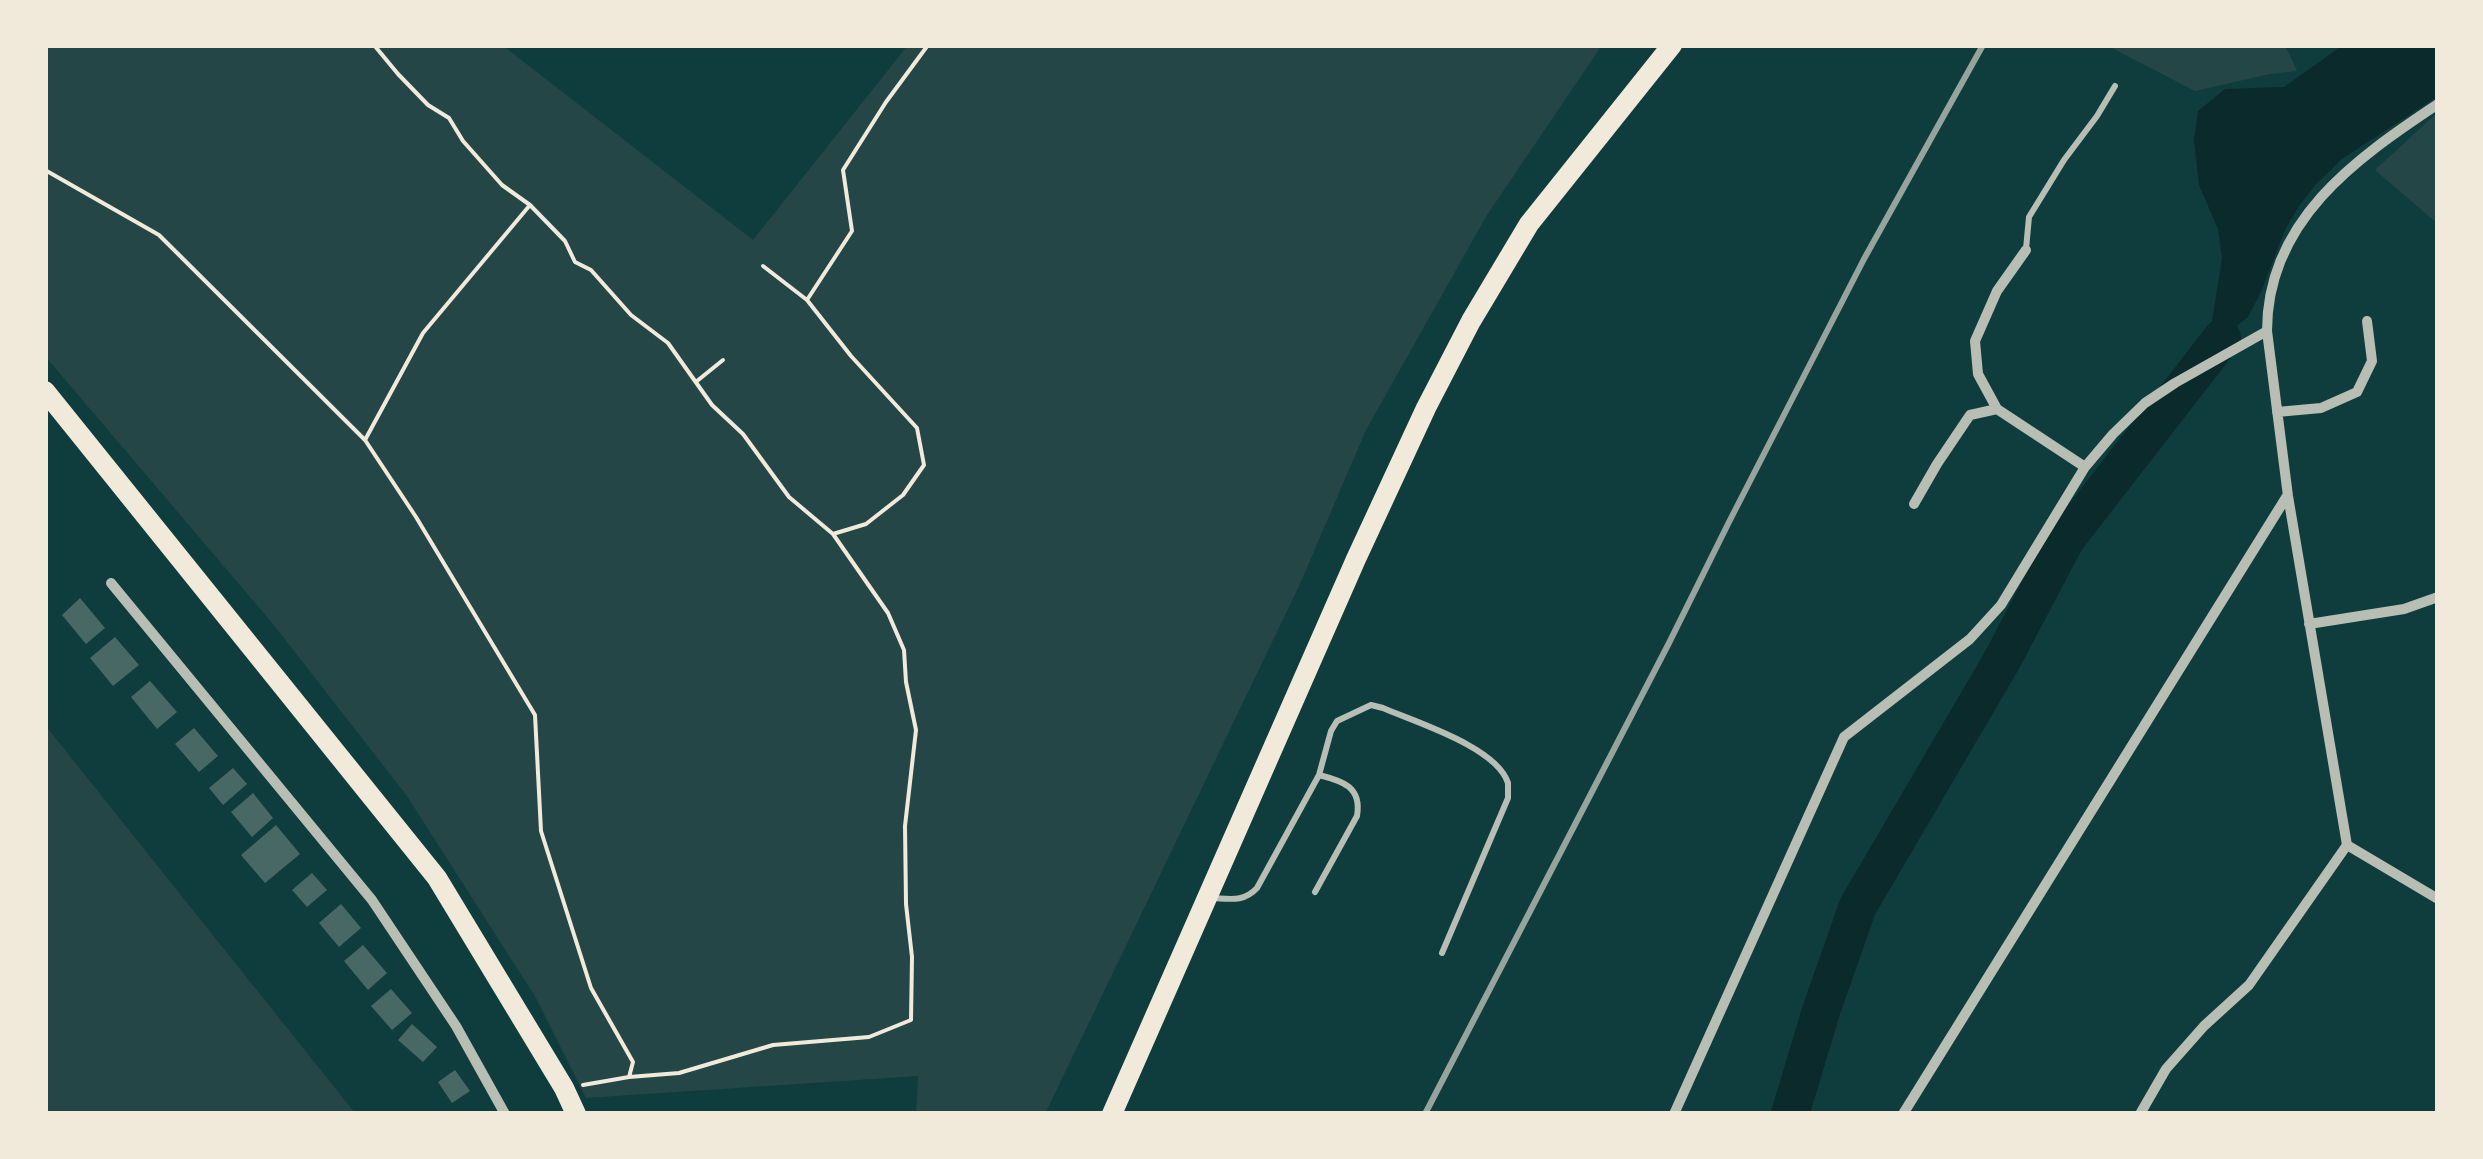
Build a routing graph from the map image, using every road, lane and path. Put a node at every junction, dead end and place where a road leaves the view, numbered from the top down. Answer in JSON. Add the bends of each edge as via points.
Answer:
{"nodes":[{"id":1,"x":374,"y":45,"type":"edge"},
{"id":2,"x":928,"y":45,"type":"edge"},
{"id":3,"x":1672,"y":45,"type":"edge"},
{"id":4,"x":2115,"y":86,"type":"dead end"},
{"id":5,"x":2438,"y":104,"type":"edge"},
{"id":6,"x":45,"y":170,"type":"edge"},
{"id":7,"x":530,"y":205,"type":"junction"},
{"id":8,"x":2026,"y":250,"type":"joint"},
{"id":9,"x":763,"y":266,"type":"dead end"},
{"id":10,"x":807,"y":300,"type":"junction"},
{"id":11,"x":2367,"y":321,"type":"dead end"},
{"id":12,"x":2267,"y":331,"type":"junction"},
{"id":13,"x":723,"y":360,"type":"dead end"},
{"id":14,"x":697,"y":382,"type":"junction"},
{"id":15,"x":45,"y":392,"type":"edge"},
{"id":16,"x":1997,"y":409,"type":"junction"},
{"id":17,"x":2277,"y":412,"type":"junction"},
{"id":18,"x":365,"y":440,"type":"junction"},
{"id":19,"x":2085,"y":467,"type":"junction"},
{"id":20,"x":2288,"y":496,"type":"junction"},
{"id":21,"x":1914,"y":504,"type":"dead end"},
{"id":22,"x":833,"y":534,"type":"junction"},
{"id":23,"x":112,"y":583,"type":"dead end"},
{"id":24,"x":2438,"y":597,"type":"edge"},
{"id":25,"x":2308,"y":624,"type":"junction"},
{"id":26,"x":1319,"y":774,"type":"junction"},
{"id":27,"x":2347,"y":845,"type":"junction"},
{"id":28,"x":1315,"y":892,"type":"dead end"},
{"id":29,"x":1208,"y":898,"type":"junction"},
{"id":30,"x":2438,"y":900,"type":"edge"},
{"id":31,"x":1442,"y":953,"type":"dead end"},
{"id":32,"x":629,"y":1077,"type":"junction"},
{"id":33,"x":564,"y":1088,"type":"junction"},
{"id":34,"x":505,"y":1114,"type":"edge"},
{"id":35,"x":576,"y":1114,"type":"edge"},
{"id":36,"x":1112,"y":1114,"type":"edge"},
{"id":37,"x":1674,"y":1114,"type":"edge"},
{"id":38,"x":1902,"y":1114,"type":"edge"},
{"id":39,"x":2140,"y":1114,"type":"edge"}],
"edges":[{"from":1,"to":7,"type":"path","via":[[428,105],[449,118],[502,185]]},
{"from":2,"to":10,"type":"path","via":[[843,170],[852,231]]},
{"from":3,"to":29,"type":"main road","via":[[1529,224],[1471,321],[1356,559]]},
{"from":4,"to":8,"type":"lane","via":[[2029,218]]},
{"from":5,"to":12,"type":"street","via":[[2314,203],[2274,275]]},
{"from":6,"to":18,"type":"path","via":[[159,235]]},
{"from":7,"to":14,"type":"path","via":[[565,241],[574,262],[668,342]]},
{"from":7,"to":18,"type":"path","via":[[423,333]]},
{"from":8,"to":16,"type":"street","via":[[1997,291],[1975,341],[1978,374]]},
{"from":9,"to":10,"type":"path"},
{"from":10,"to":22,"type":"path","via":[[917,428],[924,464],[903,496],[866,524]]},
{"from":11,"to":17,"type":"street","via":[[2372,362],[2357,392],[2322,408]]},
{"from":12,"to":17,"type":"street"},
{"from":12,"to":19,"type":"street","via":[[2144,403]]},
{"from":13,"to":14,"type":"path"},
{"from":14,"to":22,"type":"path","via":[[788,498]]},
{"from":15,"to":33,"type":"main road","via":[[438,878]]},
{"from":16,"to":19,"type":"street"},
{"from":16,"to":21,"type":"street","via":[[1970,415]]},
{"from":17,"to":20,"type":"street"},
{"from":18,"to":32,"type":"path","via":[[534,715],[541,831],[591,988],[633,1062]]},
{"from":19,"to":37,"type":"street","via":[[2001,605],[1970,639],[1844,737]]},
{"from":20,"to":25,"type":"street"},
{"from":20,"to":38,"type":"street"},
{"from":22,"to":32,"type":"path","via":[[888,613],[904,650],[916,730],[905,826],[911,1020],[869,1037],[774,1045],[679,1073]]},
{"from":23,"to":34,"type":"street","via":[[372,900]]},
{"from":24,"to":25,"type":"street"},
{"from":25,"to":27,"type":"street"},
{"from":26,"to":28,"type":"lane","via":[[1341,781],[1359,803]]},
{"from":26,"to":29,"type":"lane","via":[[1257,888],[1241,899]]},
{"from":26,"to":31,"type":"lane","via":[[1337,721],[1372,705],[1477,748],[1500,770],[1508,798]]},
{"from":27,"to":30,"type":"street"},
{"from":27,"to":39,"type":"street","via":[[2249,985],[2166,1069]]},
{"from":29,"to":36,"type":"main road"},
{"from":32,"to":33,"type":"path"},
{"from":33,"to":35,"type":"main road"}]}
